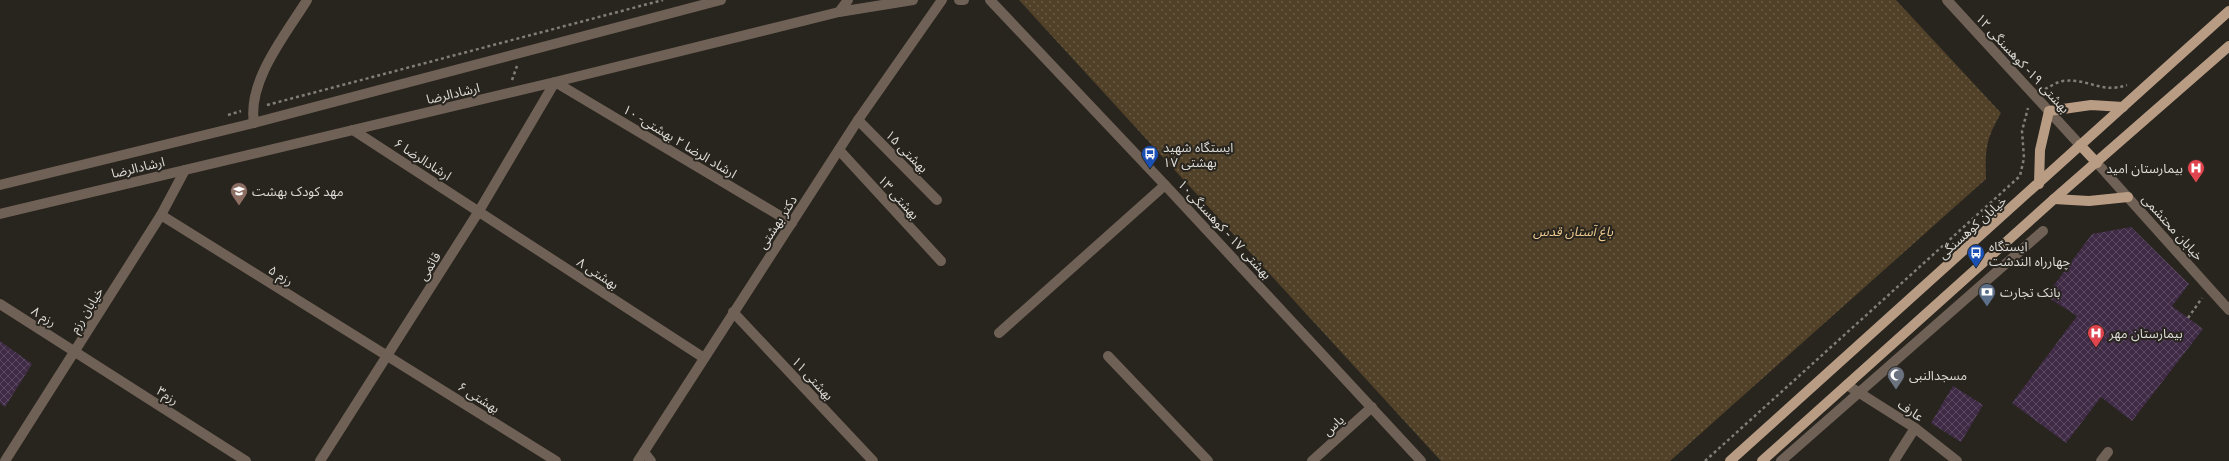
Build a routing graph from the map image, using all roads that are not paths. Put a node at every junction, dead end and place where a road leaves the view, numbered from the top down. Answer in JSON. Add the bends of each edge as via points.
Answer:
{"nodes":[{"id":1,"x":307,"y":0,"type":"edge"},
{"id":2,"x":721,"y":0,"type":"edge"},
{"id":3,"x":848,"y":0,"type":"edge"},
{"id":4,"x":913,"y":0,"type":"edge"},
{"id":5,"x":942,"y":0,"type":"edge"},
{"id":6,"x":959,"y":0,"type":"edge"},
{"id":7,"x":964,"y":0,"type":"edge"},
{"id":8,"x":990,"y":0,"type":"edge"},
{"id":9,"x":1947,"y":0,"type":"edge"},
{"id":10,"x":2229,"y":11,"type":"edge"},
{"id":11,"x":839,"y":12,"type":"junction"},
{"id":12,"x":2229,"y":46,"type":"edge"},
{"id":13,"x":555,"y":82,"type":"junction"},
{"id":14,"x":2124,"y":107,"type":"junction"},
{"id":15,"x":2049,"y":110,"type":"junction"},
{"id":16,"x":858,"y":120,"type":"junction"},
{"id":17,"x":254,"y":123,"type":"junction"},
{"id":18,"x":353,"y":130,"type":"junction"},
{"id":19,"x":2080,"y":145,"type":"junction"},
{"id":20,"x":839,"y":150,"type":"junction"},
{"id":21,"x":2097,"y":163,"type":"junction"},
{"id":22,"x":185,"y":170,"type":"junction"},
{"id":23,"x":1165,"y":184,"type":"junction"},
{"id":24,"x":2039,"y":184,"type":"junction"},
{"id":25,"x":0,"y":185,"type":"edge"},
{"id":26,"x":2128,"y":196,"type":"junction"},
{"id":27,"x":2054,"y":199,"type":"junction"},
{"id":28,"x":937,"y":200,"type":"dead end"},
{"id":29,"x":479,"y":211,"type":"junction"},
{"id":30,"x":0,"y":214,"type":"edge"},
{"id":31,"x":161,"y":215,"type":"junction"},
{"id":32,"x":792,"y":222,"type":"junction"},
{"id":33,"x":2043,"y":231,"type":"dead end"},
{"id":34,"x":941,"y":261,"type":"dead end"},
{"id":35,"x":0,"y":304,"type":"edge"},
{"id":36,"x":2229,"y":310,"type":"edge"},
{"id":37,"x":733,"y":312,"type":"junction"},
{"id":38,"x":999,"y":333,"type":"dead end"},
{"id":39,"x":75,"y":351,"type":"junction"},
{"id":40,"x":387,"y":356,"type":"junction"},
{"id":41,"x":1108,"y":356,"type":"dead end"},
{"id":42,"x":704,"y":358,"type":"junction"},
{"id":43,"x":1847,"y":385,"type":"junction"},
{"id":44,"x":1859,"y":392,"type":"junction"},
{"id":45,"x":1372,"y":408,"type":"junction"},
{"id":46,"x":1915,"y":428,"type":"junction"},
{"id":47,"x":2108,"y":452,"type":"dead end"},
{"id":48,"x":641,"y":457,"type":"edge"},
{"id":49,"x":5,"y":461,"type":"edge"},
{"id":50,"x":246,"y":461,"type":"edge"},
{"id":51,"x":320,"y":461,"type":"edge"},
{"id":52,"x":556,"y":461,"type":"edge"},
{"id":53,"x":651,"y":461,"type":"edge"},
{"id":54,"x":873,"y":461,"type":"edge"},
{"id":55,"x":1208,"y":461,"type":"edge"},
{"id":56,"x":1312,"y":461,"type":"edge"},
{"id":57,"x":1421,"y":461,"type":"edge"},
{"id":58,"x":1730,"y":461,"type":"edge"},
{"id":59,"x":1762,"y":461,"type":"edge"},
{"id":60,"x":1781,"y":461,"type":"edge"},
{"id":61,"x":1894,"y":461,"type":"edge"},
{"id":62,"x":1957,"y":461,"type":"edge"},
{"id":63,"x":2100,"y":461,"type":"edge"}],
"edges":[{"from":1,"to":17,"type":"street","via":[[265,67],[252,109]]},
{"from":2,"to":17,"type":"street","name":"ارشادالرضا"},
{"from":3,"to":11,"type":"street"},
{"from":4,"to":11,"type":"street","name":"ارشادالرضا"},
{"from":5,"to":16,"type":"street","name":"دکتر بهشتی"},
{"from":6,"to":7,"type":"street"},
{"from":8,"to":23,"type":"street","name":"بهشتی ۱۷ - کوهسنگی۱۰"},
{"from":9,"to":15,"type":"street","name":"بهشتی ۱۹- کوهسنگی ۱۲"},
{"from":10,"to":14,"type":"main road","name":"خیابان کوهسنگی"},
{"from":11,"to":13,"type":"street","name":"ارشادالرضا"},
{"from":12,"to":21,"type":"main road"},
{"from":13,"to":18,"type":"street","name":"ارشادالرضا"},
{"from":13,"to":29,"type":"street","name":"قائمی"},
{"from":13,"to":32,"type":"street","name":"ارشاد الرضا ۲ بهشتی- ۱۰"},
{"from":14,"to":15,"type":"main road","via":[[2091,105]]},
{"from":14,"to":19,"type":"main road","name":"خیابان کوهسنگی"},
{"from":15,"to":19,"type":"street","name":"بهشتی ۱۹- کوهسنگی ۱۲"},
{"from":15,"to":24,"type":"main road","via":[[2040,150]]},
{"from":16,"to":20,"type":"street","name":"دکتر بهشتی"},
{"from":16,"to":28,"type":"street","name":"بهشتی ۱۵"},
{"from":17,"to":25,"type":"street","name":"ارشادالرضا"},
{"from":18,"to":22,"type":"street","name":"ارشادالرضا"},
{"from":18,"to":29,"type":"street","name":"ارشادالرضا ۶"},
{"from":19,"to":21,"type":"main road"},
{"from":19,"to":24,"type":"main road","name":"خیابان کوهسنگی"},
{"from":20,"to":32,"type":"street","name":"دکتر بهشتی"},
{"from":20,"to":34,"type":"street","name":"بهشتی ۱۳"},
{"from":21,"to":26,"type":"street","name":"خیابان محتشمی"},
{"from":21,"to":27,"type":"main road"},
{"from":22,"to":30,"type":"street","name":"ارشادالرضا"},
{"from":22,"to":31,"type":"street","name":"خیابان رزم"},
{"from":23,"to":38,"type":"street"},
{"from":23,"to":45,"type":"street","name":"بهشتی ۱۷ - کوهسنگی۱۰"},
{"from":24,"to":58,"type":"main road","name":"خیابان کوهسنگی"},
{"from":26,"to":27,"type":"main road","via":[[2089,201]]},
{"from":26,"to":36,"type":"street","name":"خیابان محتشمی"},
{"from":27,"to":43,"type":"main road"},
{"from":29,"to":40,"type":"street","name":"قائمی"},
{"from":29,"to":42,"type":"street","name":"بهشتی ۸"},
{"from":31,"to":39,"type":"street","name":"خیابان رزم"},
{"from":31,"to":40,"type":"street","name":"رزم ۵"},
{"from":32,"to":37,"type":"street","name":"دکتر بهشتی"},
{"from":33,"to":44,"type":"street"},
{"from":35,"to":39,"type":"street","name":"رزم ۸"},
{"from":37,"to":42,"type":"street","name":"دکتر بهشتی"},
{"from":37,"to":54,"type":"street","name":"بهشتی ۱۱"},
{"from":39,"to":49,"type":"street","name":"خیابان رزم"},
{"from":39,"to":50,"type":"street","name":"رزم۳"},
{"from":40,"to":51,"type":"street","name":"قائمی"},
{"from":40,"to":52,"type":"street","name":"بهشتی ۶"},
{"from":41,"to":55,"type":"street"},
{"from":42,"to":48,"type":"street","name":"دکتر بهشتی"},
{"from":43,"to":44,"type":"street","name":"عارف"},
{"from":43,"to":59,"type":"main road"},
{"from":44,"to":46,"type":"street","name":"عارف"},
{"from":44,"to":60,"type":"street"},
{"from":45,"to":56,"type":"street","name":"یاس"},
{"from":45,"to":57,"type":"street","name":"بهشتی ۱۷ - کوهسنگی۱۰"},
{"from":46,"to":61,"type":"street"},
{"from":46,"to":62,"type":"street","name":"عارف"},
{"from":47,"to":63,"type":"street"},
{"from":48,"to":53,"type":"street"}]}
